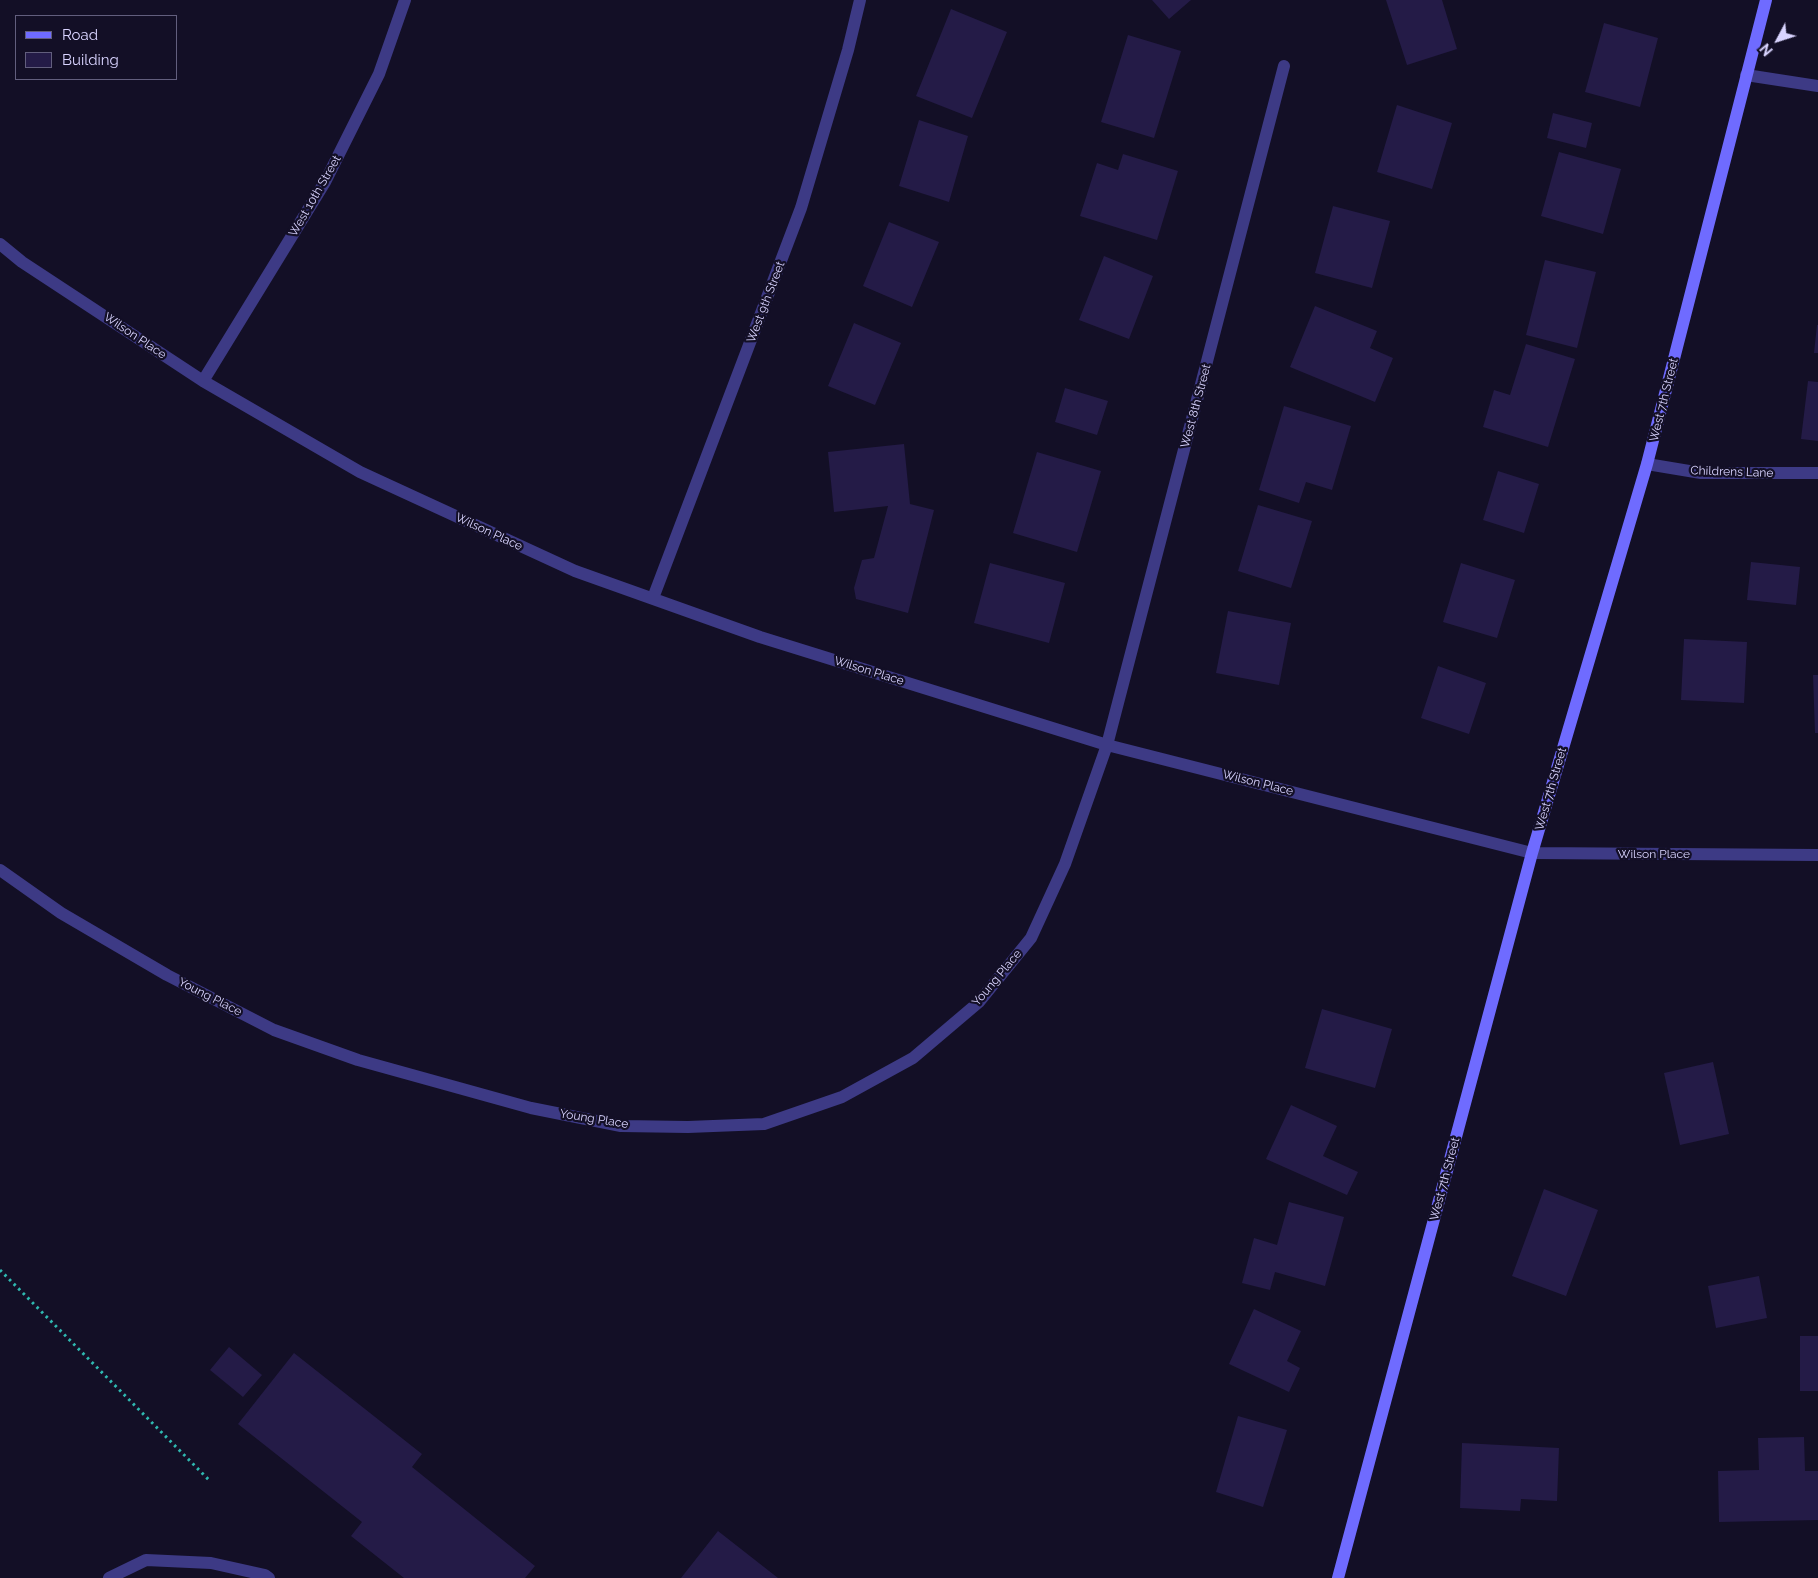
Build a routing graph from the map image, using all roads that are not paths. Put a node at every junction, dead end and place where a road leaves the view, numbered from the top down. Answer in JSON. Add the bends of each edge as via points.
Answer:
{"nodes":[{"id":1,"x":405,"y":0,"type":"edge"},
{"id":2,"x":860,"y":0,"type":"edge"},
{"id":3,"x":1766,"y":0,"type":"edge"},
{"id":4,"x":1284,"y":66,"type":"dead end"},
{"id":5,"x":1746,"y":75,"type":"junction"},
{"id":6,"x":1818,"y":86,"type":"edge"},
{"id":7,"x":0,"y":244,"type":"edge"},
{"id":8,"x":203,"y":381,"type":"junction"},
{"id":9,"x":1648,"y":464,"type":"junction"},
{"id":10,"x":1818,"y":473,"type":"edge"},
{"id":11,"x":653,"y":598,"type":"junction"},
{"id":12,"x":1107,"y":745,"type":"junction"},
{"id":13,"x":1532,"y":853,"type":"junction"},
{"id":14,"x":1818,"y":855,"type":"edge"},
{"id":15,"x":0,"y":870,"type":"edge"},
{"id":16,"x":109,"y":1578,"type":"edge"},
{"id":17,"x":269,"y":1578,"type":"edge"},
{"id":18,"x":1338,"y":1578,"type":"edge"}],
"edges":[{"from":1,"to":8,"type":"street","name":"West 10th Street","via":[[379,74],[325,182]]},
{"from":2,"to":11,"type":"street","name":"West 9th Street","via":[[801,208]]},
{"from":3,"to":5,"type":"street","name":"West 7th Street"},
{"from":4,"to":12,"type":"street","name":"West 8th Street"},
{"from":5,"to":6,"type":"street"},
{"from":5,"to":9,"type":"street","name":"West 7th Street"},
{"from":7,"to":8,"type":"street","name":"Wilson Place","via":[[22,262]]},
{"from":8,"to":11,"type":"street","name":"Wilson Place","via":[[360,472],[575,571]]},
{"from":9,"to":10,"type":"street","name":"Childrens Lane","via":[[1701,473]]},
{"from":9,"to":13,"type":"street","name":"West 7th Street"},
{"from":11,"to":12,"type":"street","name":"Wilson Place","via":[[760,637]]},
{"from":12,"to":13,"type":"street","name":"Wilson Place"},
{"from":12,"to":15,"type":"street","name":"Young Place","via":[[1065,864],[1031,938],[979,1002],[913,1058],[842,1097],[764,1124],[621,1126],[531,1108],[358,1060],[274,1030],[167,975],[62,913]]},
{"from":13,"to":14,"type":"street","name":"Wilson Place"},
{"from":13,"to":18,"type":"street","name":"West 7th Street"},
{"from":16,"to":17,"type":"street","via":[[146,1560],[211,1563]]}]}
